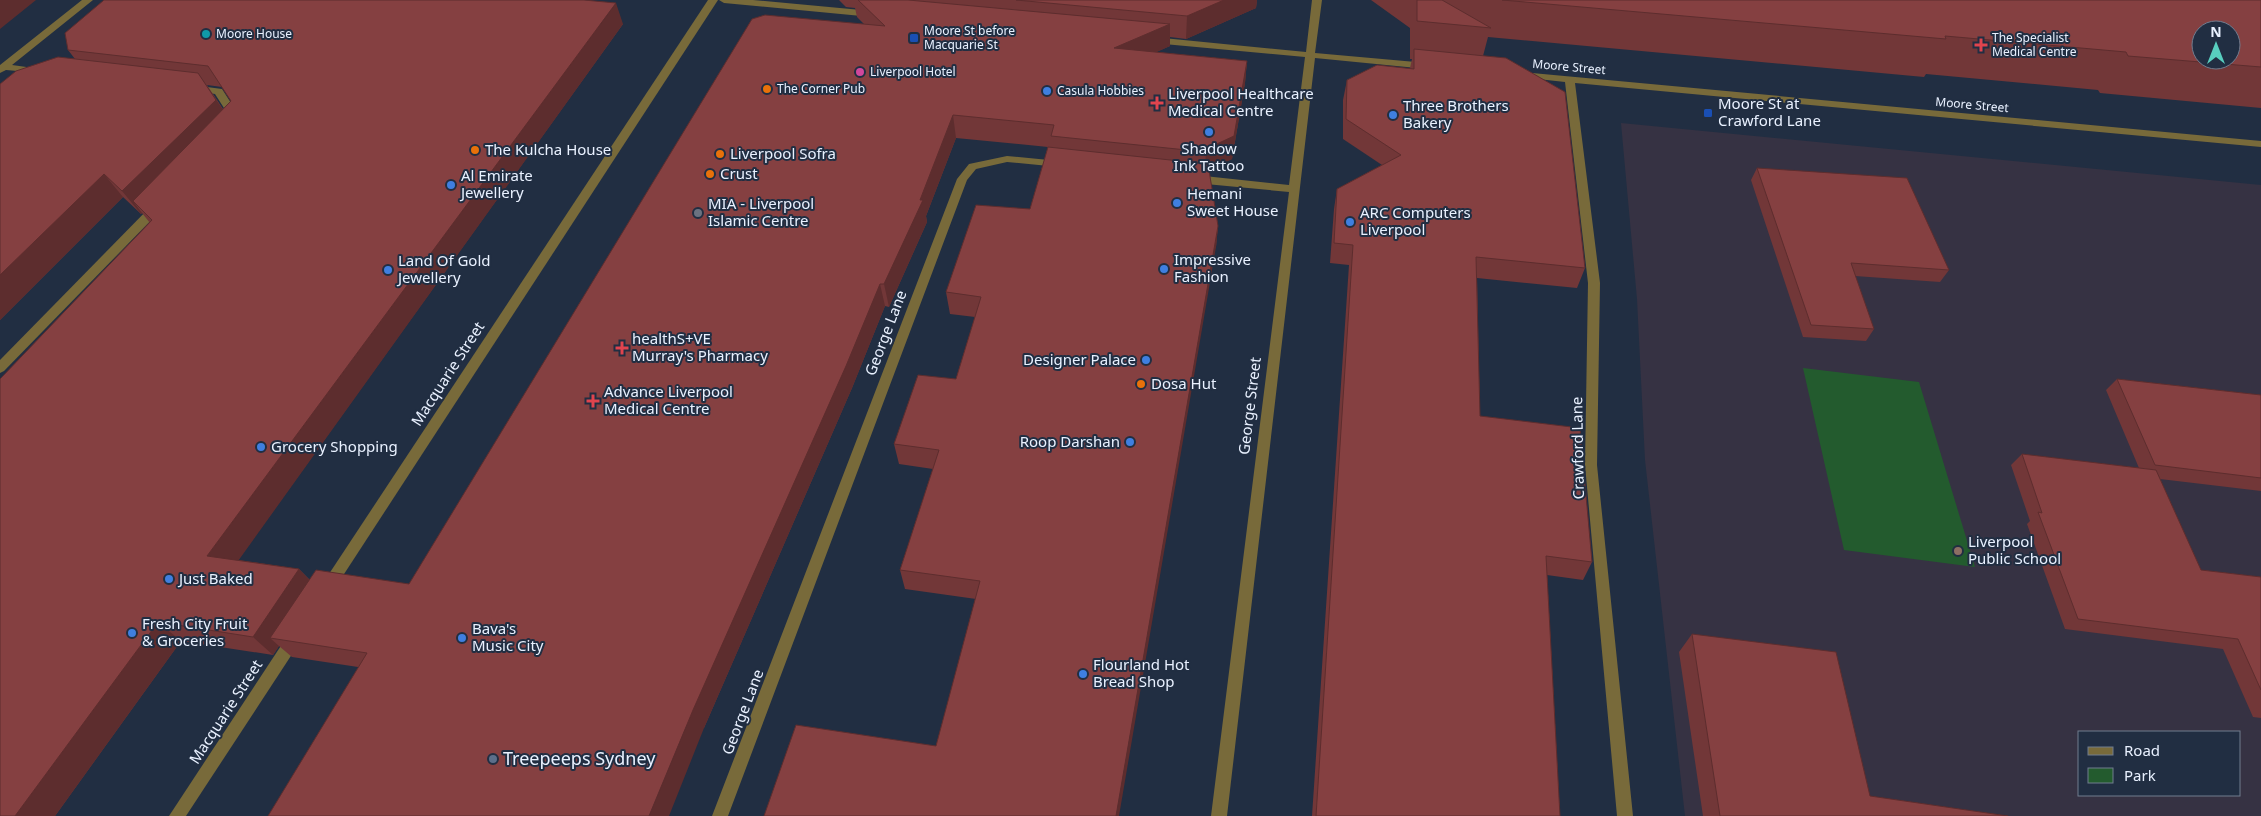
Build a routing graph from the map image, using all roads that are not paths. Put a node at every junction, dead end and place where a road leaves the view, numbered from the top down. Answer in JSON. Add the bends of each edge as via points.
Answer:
{"nodes":[{"id":1,"x":88,"y":0,"type":"edge"},
{"id":2,"x":713,"y":0,"type":"edge"},
{"id":3,"x":724,"y":0,"type":"edge"},
{"id":4,"x":1317,"y":0,"type":"edge"},
{"id":5,"x":879,"y":15,"type":"edge"},
{"id":6,"x":1143,"y":39,"type":"edge"},
{"id":7,"x":1311,"y":54,"type":"junction"},
{"id":8,"x":1442,"y":67,"type":"edge"},
{"id":9,"x":2,"y":69,"type":"edge"},
{"id":10,"x":50,"y":72,"type":"edge"},
{"id":11,"x":1511,"y":74,"type":"edge"},
{"id":12,"x":1570,"y":80,"type":"junction"},
{"id":13,"x":178,"y":86,"type":"edge"},
{"id":14,"x":232,"y":130,"type":"edge"},
{"id":15,"x":2261,"y":144,"type":"edge"},
{"id":16,"x":1074,"y":166,"type":"edge"},
{"id":17,"x":1180,"y":177,"type":"edge"},
{"id":18,"x":1292,"y":190,"type":"junction"},
{"id":19,"x":164,"y":200,"type":"edge"},
{"id":20,"x":0,"y":368,"type":"edge"},
{"id":21,"x":321,"y":597,"type":"edge"},
{"id":22,"x":299,"y":630,"type":"edge"},
{"id":23,"x":177,"y":816,"type":"edge"},
{"id":24,"x":720,"y":816,"type":"edge"},
{"id":25,"x":1218,"y":816,"type":"edge"},
{"id":26,"x":1625,"y":816,"type":"edge"}],
"edges":[{"from":1,"to":9,"type":"street"},
{"from":2,"to":21,"type":"street","name":"Macquarie Street"},
{"from":3,"to":5,"type":"street"},
{"from":4,"to":7,"type":"street","name":"George Street"},
{"from":6,"to":7,"type":"street"},
{"from":7,"to":8,"type":"street"},
{"from":7,"to":18,"type":"street","name":"George Street"},
{"from":9,"to":10,"type":"street"},
{"from":11,"to":12,"type":"street","name":"Moore Street"},
{"from":12,"to":15,"type":"street","name":"Moore Street"},
{"from":12,"to":26,"type":"street","name":"Crawford Lane","via":[[1594,282],[1591,466]]},
{"from":13,"to":14,"type":"street","via":[[218,90],[239,122]]},
{"from":16,"to":24,"type":"street","name":"George Lane","via":[[1007,159],[973,166],[962,179]]},
{"from":17,"to":18,"type":"street"},
{"from":18,"to":25,"type":"street","name":"George Street"},
{"from":19,"to":20,"type":"street"},
{"from":22,"to":23,"type":"street","name":"Macquarie Street"}]}
